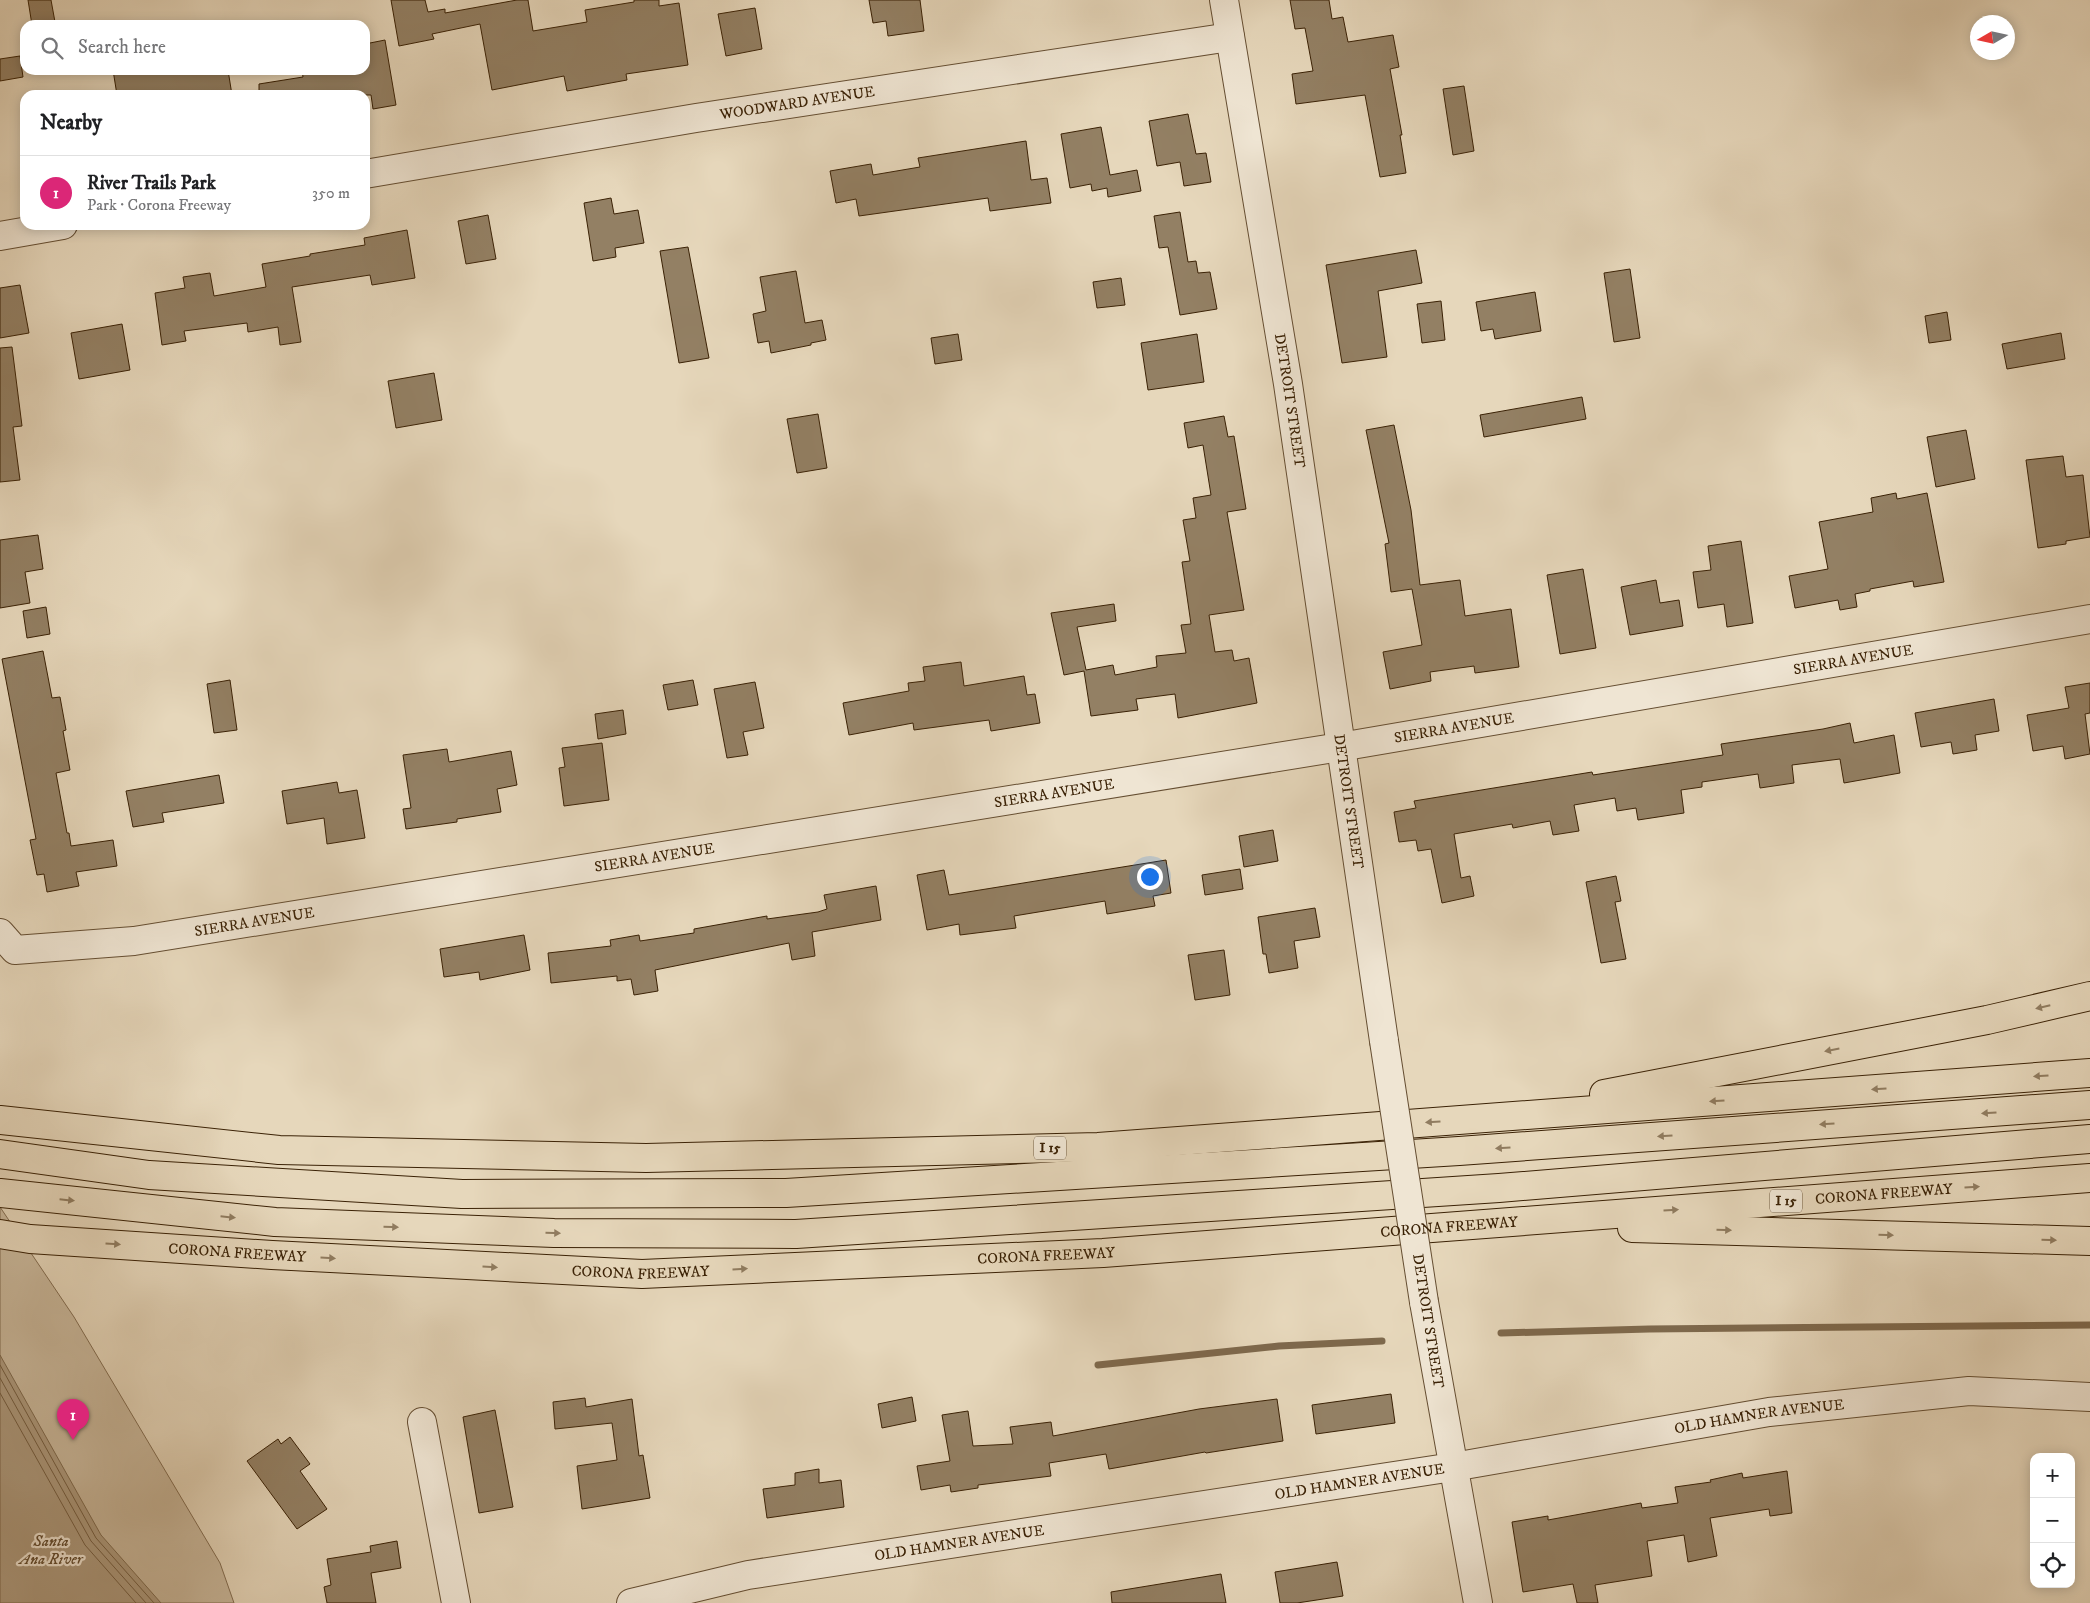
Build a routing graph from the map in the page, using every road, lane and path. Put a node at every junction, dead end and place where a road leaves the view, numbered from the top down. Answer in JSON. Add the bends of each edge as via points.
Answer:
{"nodes":[{"id":1,"x":1224,"y":0,"type":"edge"},
{"id":2,"x":1230,"y":37,"type":"junction"},
{"id":3,"x":370,"y":173,"type":"edge"},
{"id":4,"x":34,"y":230,"type":"edge"},
{"id":5,"x":0,"y":236,"type":"edge"},
{"id":6,"x":2090,"y":619,"type":"edge"},
{"id":7,"x":1340,"y":747,"type":"junction"},
{"id":8,"x":7,"y":942,"type":"edge"},
{"id":9,"x":2090,"y":996,"type":"edge"},
{"id":10,"x":2090,"y":1073,"type":"edge"},
{"id":11,"x":2090,"y":1105,"type":"edge"},
{"id":12,"x":1475,"y":1119,"type":"junction"},
{"id":13,"x":4,"y":1120,"type":"edge"},
{"id":14,"x":2090,"y":1139,"type":"edge"},
{"id":15,"x":7,"y":1154,"type":"edge"},
{"id":16,"x":2090,"y":1178,"type":"edge"},
{"id":17,"x":9,"y":1194,"type":"edge"},
{"id":18,"x":1483,"y":1224,"type":"junction"},
{"id":19,"x":0,"y":1234,"type":"edge"},
{"id":20,"x":2090,"y":1241,"type":"edge"},
{"id":21,"x":2090,"y":1397,"type":"edge"},
{"id":22,"x":422,"y":1422,"type":"dead end"},
{"id":23,"x":1453,"y":1467,"type":"junction"},
{"id":24,"x":456,"y":1603,"type":"edge"},
{"id":25,"x":631,"y":1603,"type":"edge"},
{"id":26,"x":1478,"y":1603,"type":"edge"}],
"edges":[{"from":1,"to":2,"type":"street","name":"DETROIT STREET"},
{"from":2,"to":3,"type":"street","name":"WOODWARD AVENUE","via":[[696,118]]},
{"from":2,"to":7,"type":"street","name":"DETROIT STREET","via":[[1288,384]]},
{"from":4,"to":5,"type":"street"},
{"from":6,"to":7,"type":"street","name":"SIERRA AVENUE"},
{"from":7,"to":8,"type":"street","name":"SIERRA AVENUE","via":[[134,941]]},
{"from":7,"to":23,"type":"street","name":"DETROIT STREET","bridge":true,"via":[[1424,1302]]},
{"from":9,"to":12,"type":"highway","one_way":true,"via":[[1987,1020]]},
{"from":10,"to":12,"type":"highway","number":"I 15","one_way":true},
{"from":11,"to":15,"type":"highway","one_way":true,"via":[[1459,1151],[786,1193],[462,1194],[149,1174]]},
{"from":12,"to":13,"type":"highway","number":"I 15","one_way":true,"via":[[1098,1147],[646,1158],[279,1150]]},
{"from":17,"to":14,"type":"highway","one_way":true,"via":[[275,1222],[554,1233],[796,1234],[1499,1188]]},
{"from":18,"to":16,"type":"highway","name":"CORONA FREEWAY","number":"I 15","one_way":true},
{"from":19,"to":18,"type":"highway","name":"CORONA FREEWAY","number":"I 15","one_way":true,"via":[[30,1239],[272,1255],[642,1274],[1103,1253]]},
{"from":18,"to":20,"type":"highway","one_way":true},
{"from":21,"to":23,"type":"street","name":"OLD HAMNER AVENUE","via":[[1969,1391],[1828,1405],[1769,1412]]},
{"from":22,"to":24,"type":"street"},
{"from":23,"to":25,"type":"street","name":"OLD HAMNER AVENUE","via":[[748,1575]]},
{"from":23,"to":26,"type":"street","name":"DETROIT STREET"}]}
